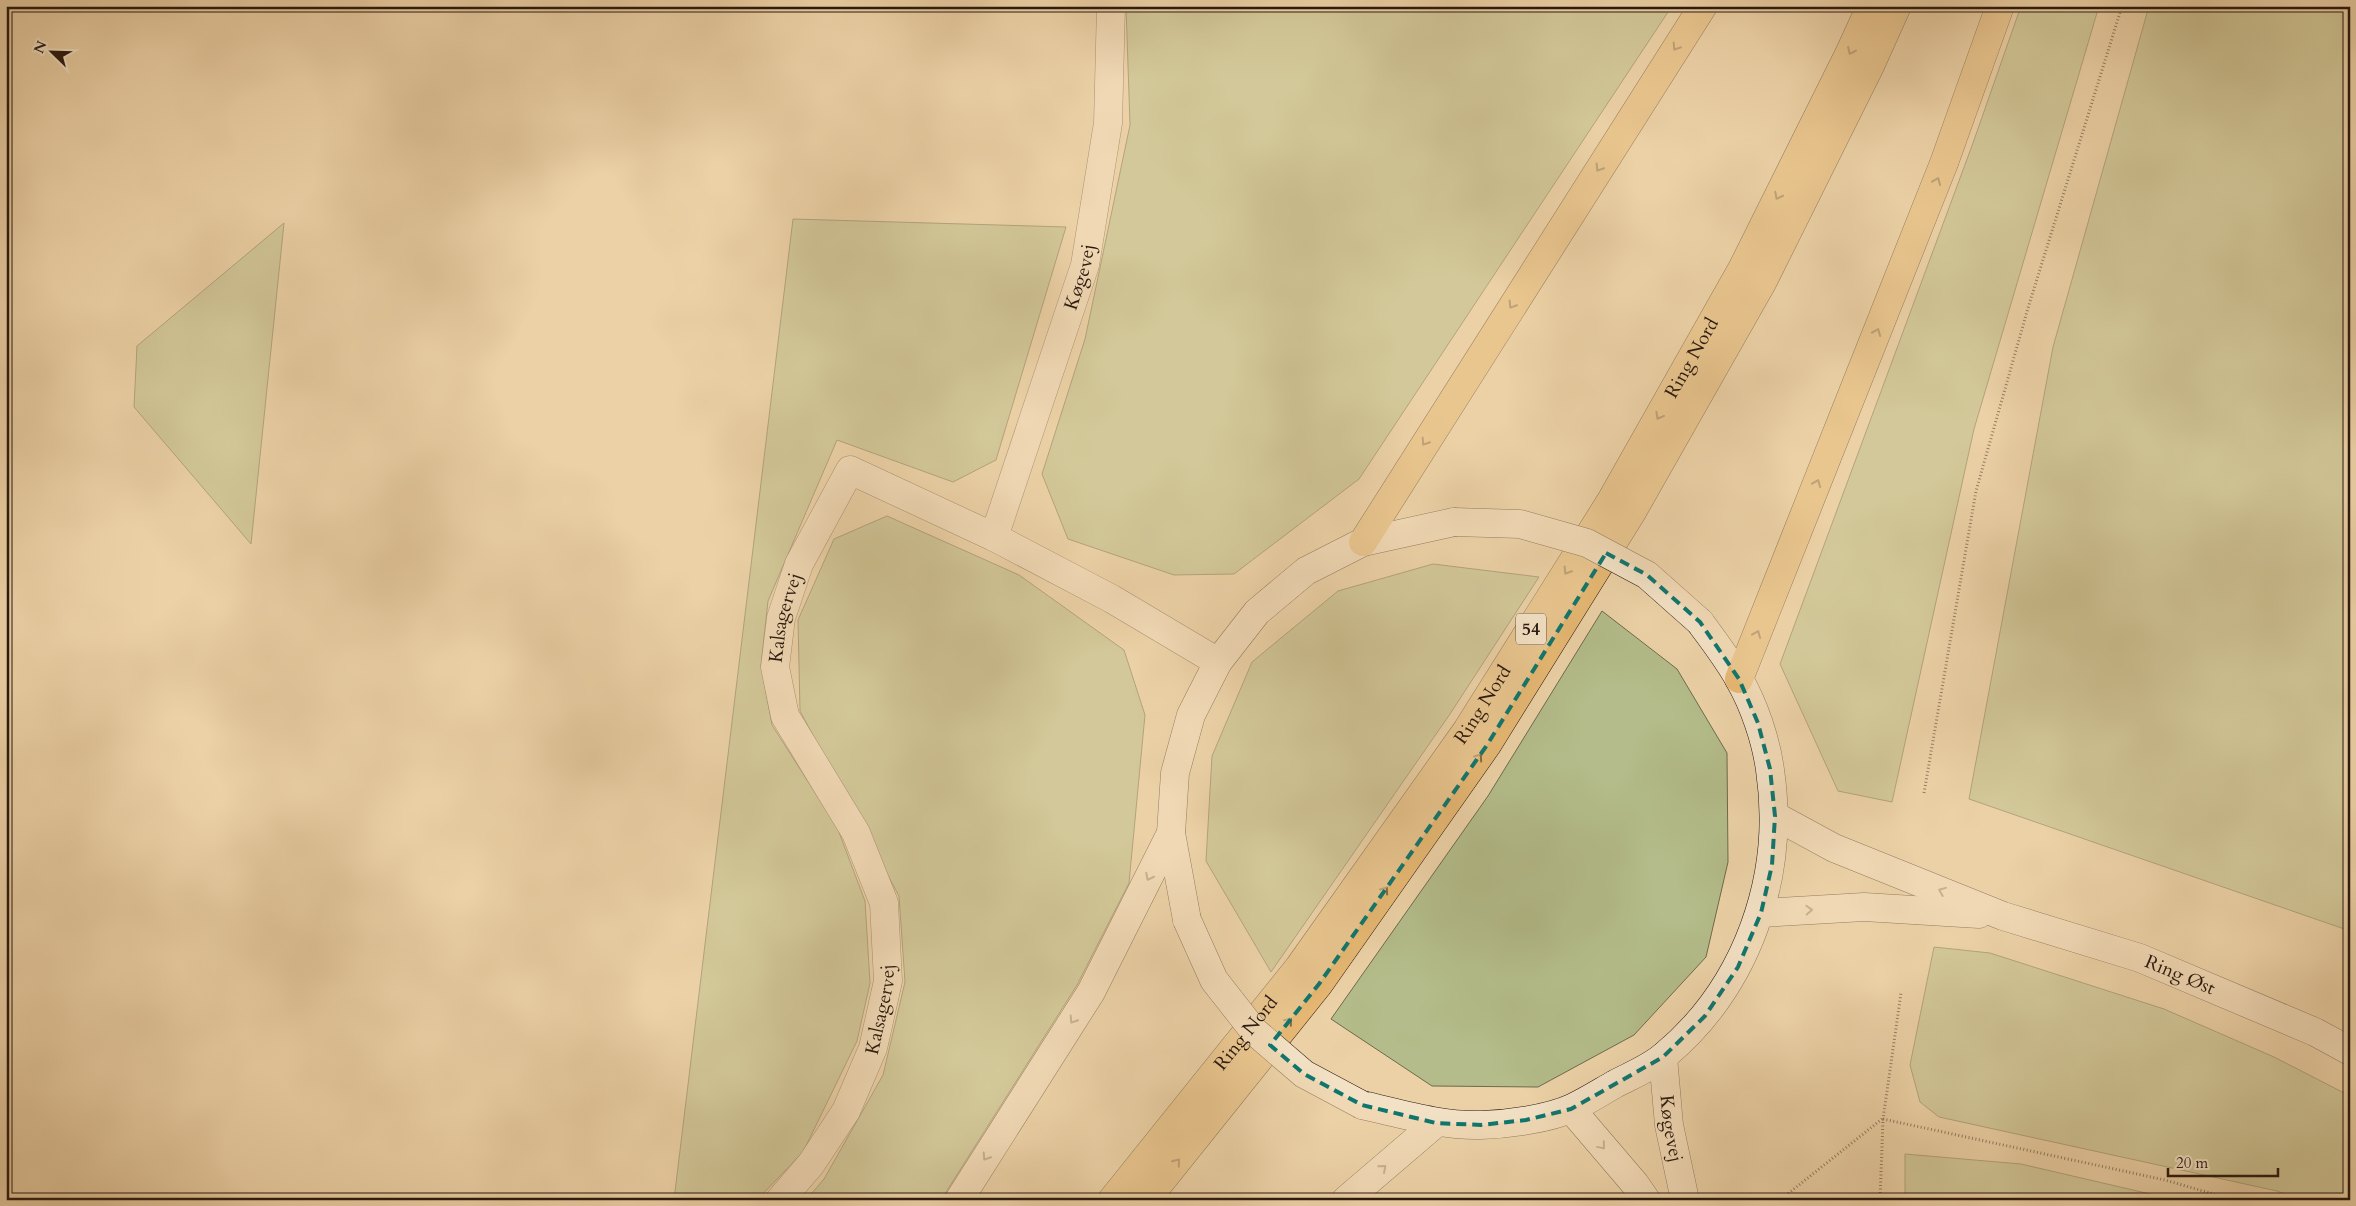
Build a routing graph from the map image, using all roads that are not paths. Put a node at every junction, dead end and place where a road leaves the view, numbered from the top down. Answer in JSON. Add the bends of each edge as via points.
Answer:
{"nodes":[{"id":1,"x":1111,"y":6,"type":"edge"},
{"id":2,"x":1703,"y":6,"type":"edge"},
{"id":3,"x":1870,"y":6,"type":"edge"},
{"id":4,"x":1897,"y":6,"type":"edge"},
{"id":5,"x":2000,"y":6,"type":"edge"},
{"id":6,"x":994,"y":537,"type":"junction"},
{"id":7,"x":1363,"y":542,"type":"junction"},
{"id":8,"x":1218,"y":662,"type":"junction"},
{"id":9,"x":1739,"y":679,"type":"junction"},
{"id":10,"x":1775,"y":816,"type":"junction"},
{"id":11,"x":1171,"y":833,"type":"junction"},
{"id":12,"x":1761,"y":913,"type":"junction"},
{"id":13,"x":2003,"y":916,"type":"junction"},
{"id":14,"x":2350,"y":1051,"type":"edge"},
{"id":15,"x":1663,"y":1058,"type":"junction"},
{"id":16,"x":1571,"y":1109,"type":"junction"},
{"id":17,"x":1436,"y":1123,"type":"junction"},
{"id":18,"x":780,"y":1200,"type":"edge"},
{"id":19,"x":958,"y":1200,"type":"edge"},
{"id":20,"x":1112,"y":1200,"type":"edge"},
{"id":21,"x":1146,"y":1200,"type":"edge"},
{"id":22,"x":1346,"y":1200,"type":"edge"},
{"id":23,"x":1646,"y":1200,"type":"edge"},
{"id":24,"x":1685,"y":1200,"type":"edge"}],
"edges":[{"from":1,"to":6,"type":"main road","name":"Køgevej","via":[[1108,124],[1085,265]]},
{"from":2,"to":7,"type":"main road","one_way":true},
{"from":3,"to":20,"type":"main road","name":"Ring Nord","number":"54","one_way":true,"via":[[1742,269],[1612,499],[1467,730],[1299,967]]},
{"from":21,"to":4,"type":"main road","number":"54","one_way":true,"via":[[1318,984],[1487,746],[1632,512],[1763,281]]},
{"from":9,"to":5,"type":"main road","one_way":true,"via":[[1944,163]]},
{"from":6,"to":8,"type":"main road","name":"Kalsagervej","via":[[1112,599]]},
{"from":6,"to":18,"type":"main road","name":"Kalsagervej","via":[[850,470],[800,564],[781,618],[775,667],[785,716],[856,833],[884,902],[888,981],[873,1048],[846,1111],[811,1164]]},
{"from":7,"to":8,"type":"main road","via":[[1306,571],[1257,612]]},
{"from":7,"to":9,"type":"main road","bridge":true,"via":[[1454,522],[1520,524],[1587,542],[1647,575],[1700,622]]},
{"from":8,"to":11,"type":"main road","via":[[1191,715],[1175,774]]},
{"from":9,"to":10,"type":"main road","via":[[1758,723],[1768,760]]},
{"from":10,"to":12,"type":"main road","via":[[1772,865]]},
{"from":13,"to":10,"type":"main road","name":"Ring Øst","one_way":true,"via":[[1834,848]]},
{"from":11,"to":17,"type":"main road","bridge":true,"via":[[1187,920],[1214,980],[1254,1032],[1304,1074],[1362,1105]]},
{"from":11,"to":19,"type":"main road","one_way":true,"via":[[1091,992]]},
{"from":12,"to":13,"type":"main road","name":"Ring Øst","one_way":true,"via":[[1864,908]]},
{"from":12,"to":15,"type":"main road","via":[[1738,967],[1705,1016]]},
{"from":13,"to":14,"type":"main road","name":"Ring Øst","via":[[2140,958],[2315,1032]]},
{"from":15,"to":16,"type":"main road"},
{"from":15,"to":24,"type":"main road","name":"Køgevej","via":[[1669,1125]]},
{"from":16,"to":17,"type":"main road","via":[[1526,1120],[1481,1125]]},
{"from":16,"to":23,"type":"main road","one_way":true},
{"from":22,"to":17,"type":"main road","one_way":true}]}
